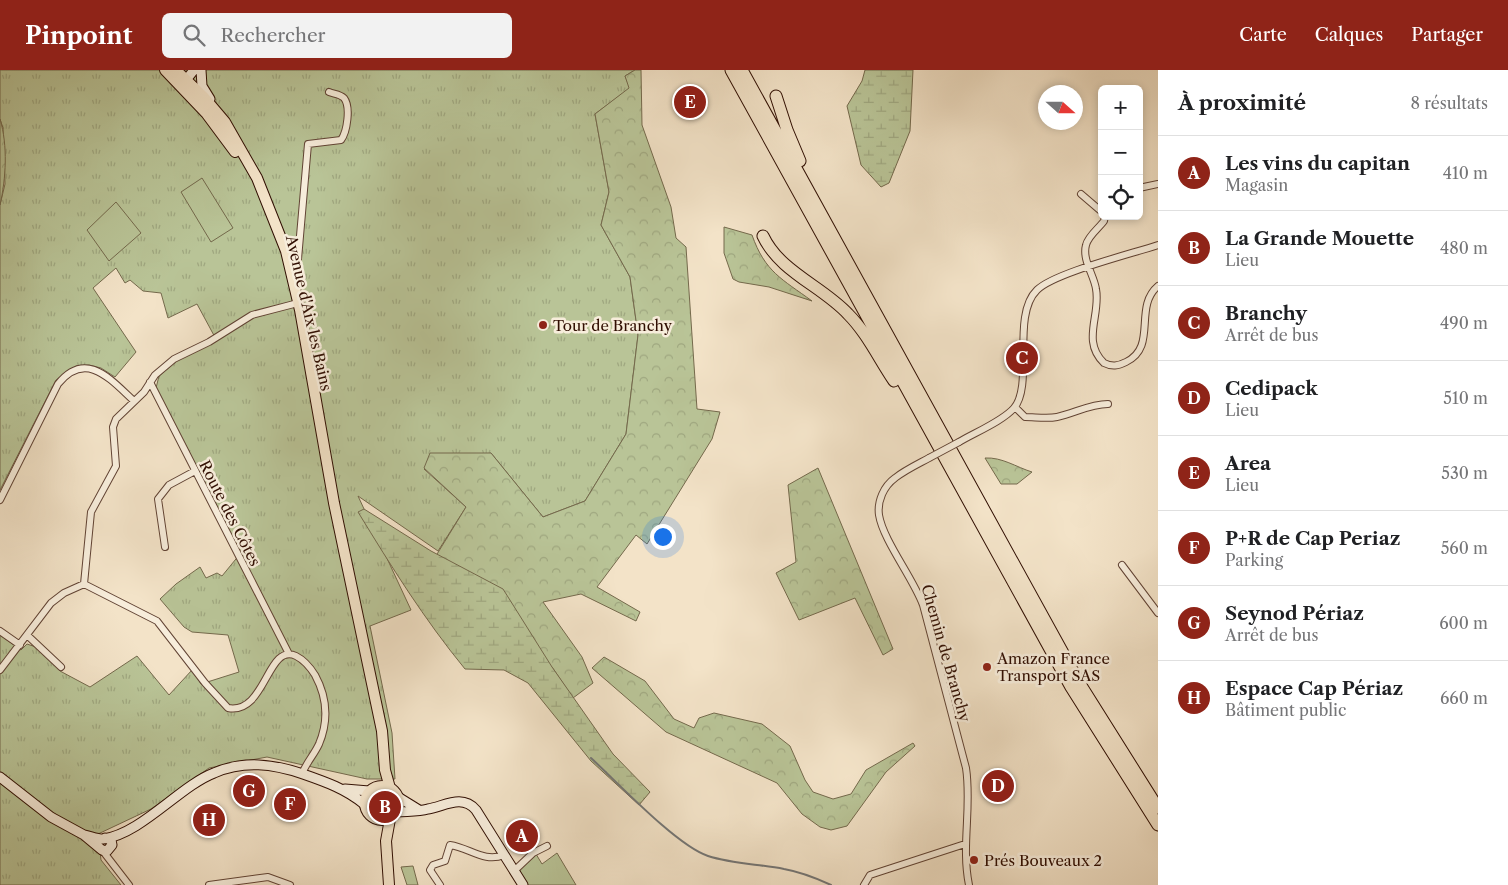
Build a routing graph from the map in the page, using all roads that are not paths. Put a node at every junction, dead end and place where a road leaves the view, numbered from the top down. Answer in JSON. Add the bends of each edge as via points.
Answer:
{"nodes":[{"id":1,"x":165,"y":70,"type":"edge"},
{"id":2,"x":169,"y":70,"type":"edge"},
{"id":3,"x":176,"y":70,"type":"edge"},
{"id":4,"x":194,"y":70,"type":"edge"},
{"id":5,"x":201,"y":70,"type":"edge"},
{"id":6,"x":731,"y":70,"type":"edge"},
{"id":7,"x":742,"y":70,"type":"edge"},
{"id":8,"x":186,"y":80,"type":"junction"},
{"id":9,"x":329,"y":92,"type":"dead end"},
{"id":10,"x":776,"y":96,"type":"dead end"},
{"id":11,"x":225,"y":122,"type":"junction"},
{"id":12,"x":225,"y":136,"type":"junction"},
{"id":13,"x":1158,"y":184,"type":"edge"},
{"id":14,"x":1143,"y":187,"type":"edge"},
{"id":15,"x":1081,"y":194,"type":"dead end"},
{"id":16,"x":1098,"y":209,"type":"edge"},
{"id":17,"x":1104,"y":220,"type":"edge"},
{"id":18,"x":763,"y":236,"type":"dead end"},
{"id":19,"x":1158,"y":245,"type":"edge"},
{"id":20,"x":1090,"y":267,"type":"junction"},
{"id":21,"x":294,"y":282,"type":"junction"},
{"id":22,"x":1158,"y":286,"type":"edge"},
{"id":23,"x":870,"y":303,"type":"junction"},
{"id":24,"x":294,"y":304,"type":"junction"},
{"id":25,"x":150,"y":382,"type":"junction"},
{"id":26,"x":134,"y":401,"type":"junction"},
{"id":27,"x":1108,"y":404,"type":"dead end"},
{"id":28,"x":1016,"y":407,"type":"junction"},
{"id":29,"x":319,"y":418,"type":"junction"},
{"id":30,"x":944,"y":460,"type":"junction"},
{"id":31,"x":195,"y":471,"type":"junction"},
{"id":32,"x":0,"y":500,"type":"edge"},
{"id":33,"x":165,"y":547,"type":"dead end"},
{"id":34,"x":1122,"y":565,"type":"dead end"},
{"id":35,"x":84,"y":584,"type":"junction"},
{"id":36,"x":1158,"y":613,"type":"edge"},
{"id":37,"x":0,"y":631,"type":"edge"},
{"id":38,"x":27,"y":635,"type":"junction"},
{"id":39,"x":20,"y":645,"type":"junction"},
{"id":40,"x":289,"y":654,"type":"junction"},
{"id":41,"x":61,"y":667,"type":"dead end"},
{"id":42,"x":0,"y":670,"type":"edge"},
{"id":43,"x":372,"y":689,"type":"junction"},
{"id":44,"x":302,"y":774,"type":"junction"},
{"id":45,"x":0,"y":777,"type":"edge"},
{"id":46,"x":342,"y":788,"type":"junction"},
{"id":47,"x":390,"y":788,"type":"junction"},
{"id":48,"x":372,"y":789,"type":"junction"},
{"id":49,"x":398,"y":797,"type":"junction"},
{"id":50,"x":364,"y":804,"type":"junction"},
{"id":51,"x":1158,"y":808,"type":"edge"},
{"id":52,"x":419,"y":810,"type":"junction"},
{"id":53,"x":393,"y":816,"type":"junction"},
{"id":54,"x":376,"y":820,"type":"junction"},
{"id":55,"x":1158,"y":825,"type":"edge"},
{"id":56,"x":106,"y":844,"type":"junction"},
{"id":57,"x":965,"y":844,"type":"junction"},
{"id":58,"x":547,"y":846,"type":"dead end"},
{"id":59,"x":504,"y":855,"type":"junction"},
{"id":60,"x":514,"y":871,"type":"junction"},
{"id":61,"x":128,"y":885,"type":"edge"},
{"id":62,"x":209,"y":885,"type":"edge"},
{"id":63,"x":290,"y":885,"type":"edge"},
{"id":64,"x":388,"y":885,"type":"edge"},
{"id":65,"x":440,"y":885,"type":"edge"},
{"id":66,"x":523,"y":885,"type":"edge"},
{"id":67,"x":864,"y":885,"type":"edge"},
{"id":68,"x":969,"y":885,"type":"edge"}],
"edges":[{"from":1,"to":12,"type":"main road","name":"Avenue d'Aix les Bains"},
{"from":2,"to":8,"type":"street","via":[[179,79]]},
{"from":3,"to":8,"type":"main road","name":"Avenue d'Aix les Bains"},
{"from":4,"to":8,"type":"street"},
{"from":5,"to":8,"type":"street","via":[[196,77]]},
{"from":5,"to":11,"type":"street","via":[[205,92]]},
{"from":6,"to":30,"type":"highway"},
{"from":7,"to":23,"type":"highway"},
{"from":8,"to":11,"type":"main road","name":"Avenue d'Aix les Bains"},
{"from":8,"to":12,"type":"main road","via":[[189,89]]},
{"from":9,"to":21,"type":"street","via":[[342,96],[346,101],[346,128],[341,140],[308,144]]},
{"from":10,"to":23,"type":"highway","via":[[793,146]]},
{"from":11,"to":21,"type":"main road","name":"Avenue d'Aix les Bains","via":[[257,178],[278,226]]},
{"from":12,"to":24,"type":"main road","name":"Avenue d'Aix les Bains","via":[[254,184],[275,233]]},
{"from":13,"to":14,"type":"street"},
{"from":15,"to":16,"type":"street"},
{"from":17,"to":20,"type":"street","via":[[1086,247]]},
{"from":18,"to":30,"type":"highway","via":[[776,258],[849,315]]},
{"from":19,"to":20,"type":"street"},
{"from":20,"to":22,"type":"street","via":[[1097,297],[1092,338],[1096,354],[1107,364],[1118,365],[1131,360],[1144,348],[1150,333],[1148,304]]},
{"from":20,"to":28,"type":"street","via":[[1049,282],[1032,296],[1024,333],[1022,391]]},
{"from":21,"to":29,"type":"main road","name":"Avenue d'Aix les Bains"},
{"from":23,"to":51,"type":"highway","via":[[1080,684]]},
{"from":24,"to":25,"type":"street","via":[[246,318],[209,342],[174,359]]},
{"from":24,"to":29,"type":"main road","name":"Avenue d'Aix les Bains"},
{"from":25,"to":26,"type":"street"},
{"from":25,"to":31,"type":"street","name":"Route des Côtes"},
{"from":26,"to":32,"type":"street","via":[[98,370],[78,369],[69,373],[58,384]]},
{"from":26,"to":35,"type":"street","via":[[114,424],[116,466],[91,512]]},
{"from":27,"to":28,"type":"street","via":[[1046,418],[1025,417]]},
{"from":28,"to":57,"type":"street","name":"Chemin de Branchy","bridge":true,"via":[[890,483],[881,497],[878,513],[883,529],[923,605],[966,768],[969,789]]},
{"from":29,"to":43,"type":"main road","name":"Avenue d'Aix les Bains"},
{"from":30,"to":55,"type":"highway","via":[[1071,687]]},
{"from":31,"to":33,"type":"street","via":[[169,485],[158,499]]},
{"from":31,"to":40,"type":"street","name":"Route des Côtes"},
{"from":34,"to":36,"type":"street"},
{"from":35,"to":38,"type":"street","via":[[50,603]]},
{"from":35,"to":40,"type":"street","via":[[157,621],[228,708],[240,707],[255,697],[277,659]]},
{"from":37,"to":39,"type":"street"},
{"from":38,"to":39,"type":"street"},
{"from":38,"to":41,"type":"street"},
{"from":39,"to":42,"type":"street"},
{"from":40,"to":44,"type":"street","via":[[310,668],[326,701],[322,735]]},
{"from":43,"to":47,"type":"main road","name":"Avenue d'Aix les Bains"},
{"from":43,"to":48,"type":"main road","name":"Avenue d'Aix les Bains","via":[[381,753],[380,772]]},
{"from":44,"to":46,"type":"street"},
{"from":44,"to":56,"type":"street","via":[[258,764],[223,770],[203,778]]},
{"from":45,"to":56,"type":"street","via":[[51,817]]},
{"from":46,"to":48,"type":"street"},
{"from":46,"to":50,"type":"street"},
{"from":47,"to":48,"type":"main road"},
{"from":47,"to":49,"type":"main road"},
{"from":48,"to":50,"type":"main road"},
{"from":49,"to":52,"type":"street"},
{"from":49,"to":53,"type":"main road"},
{"from":50,"to":54,"type":"main road","via":[[369,815]]},
{"from":52,"to":53,"type":"street"},
{"from":52,"to":59,"type":"street","via":[[459,801],[469,803]]},
{"from":53,"to":54,"type":"main road"},
{"from":53,"to":64,"type":"main road","via":[[386,841]]},
{"from":54,"to":64,"type":"main road"},
{"from":56,"to":61,"type":"street"},
{"from":57,"to":67,"type":"street","via":[[876,872]]},
{"from":57,"to":68,"type":"street","name":"Chemin de Branchy"},
{"from":58,"to":60,"type":"street","via":[[533,853]]},
{"from":59,"to":60,"type":"street"},
{"from":59,"to":65,"type":"street","via":[[486,858],[461,846],[450,845],[445,860],[430,870]]},
{"from":60,"to":66,"type":"street"},
{"from":62,"to":63,"type":"street","via":[[268,877]]}]}
